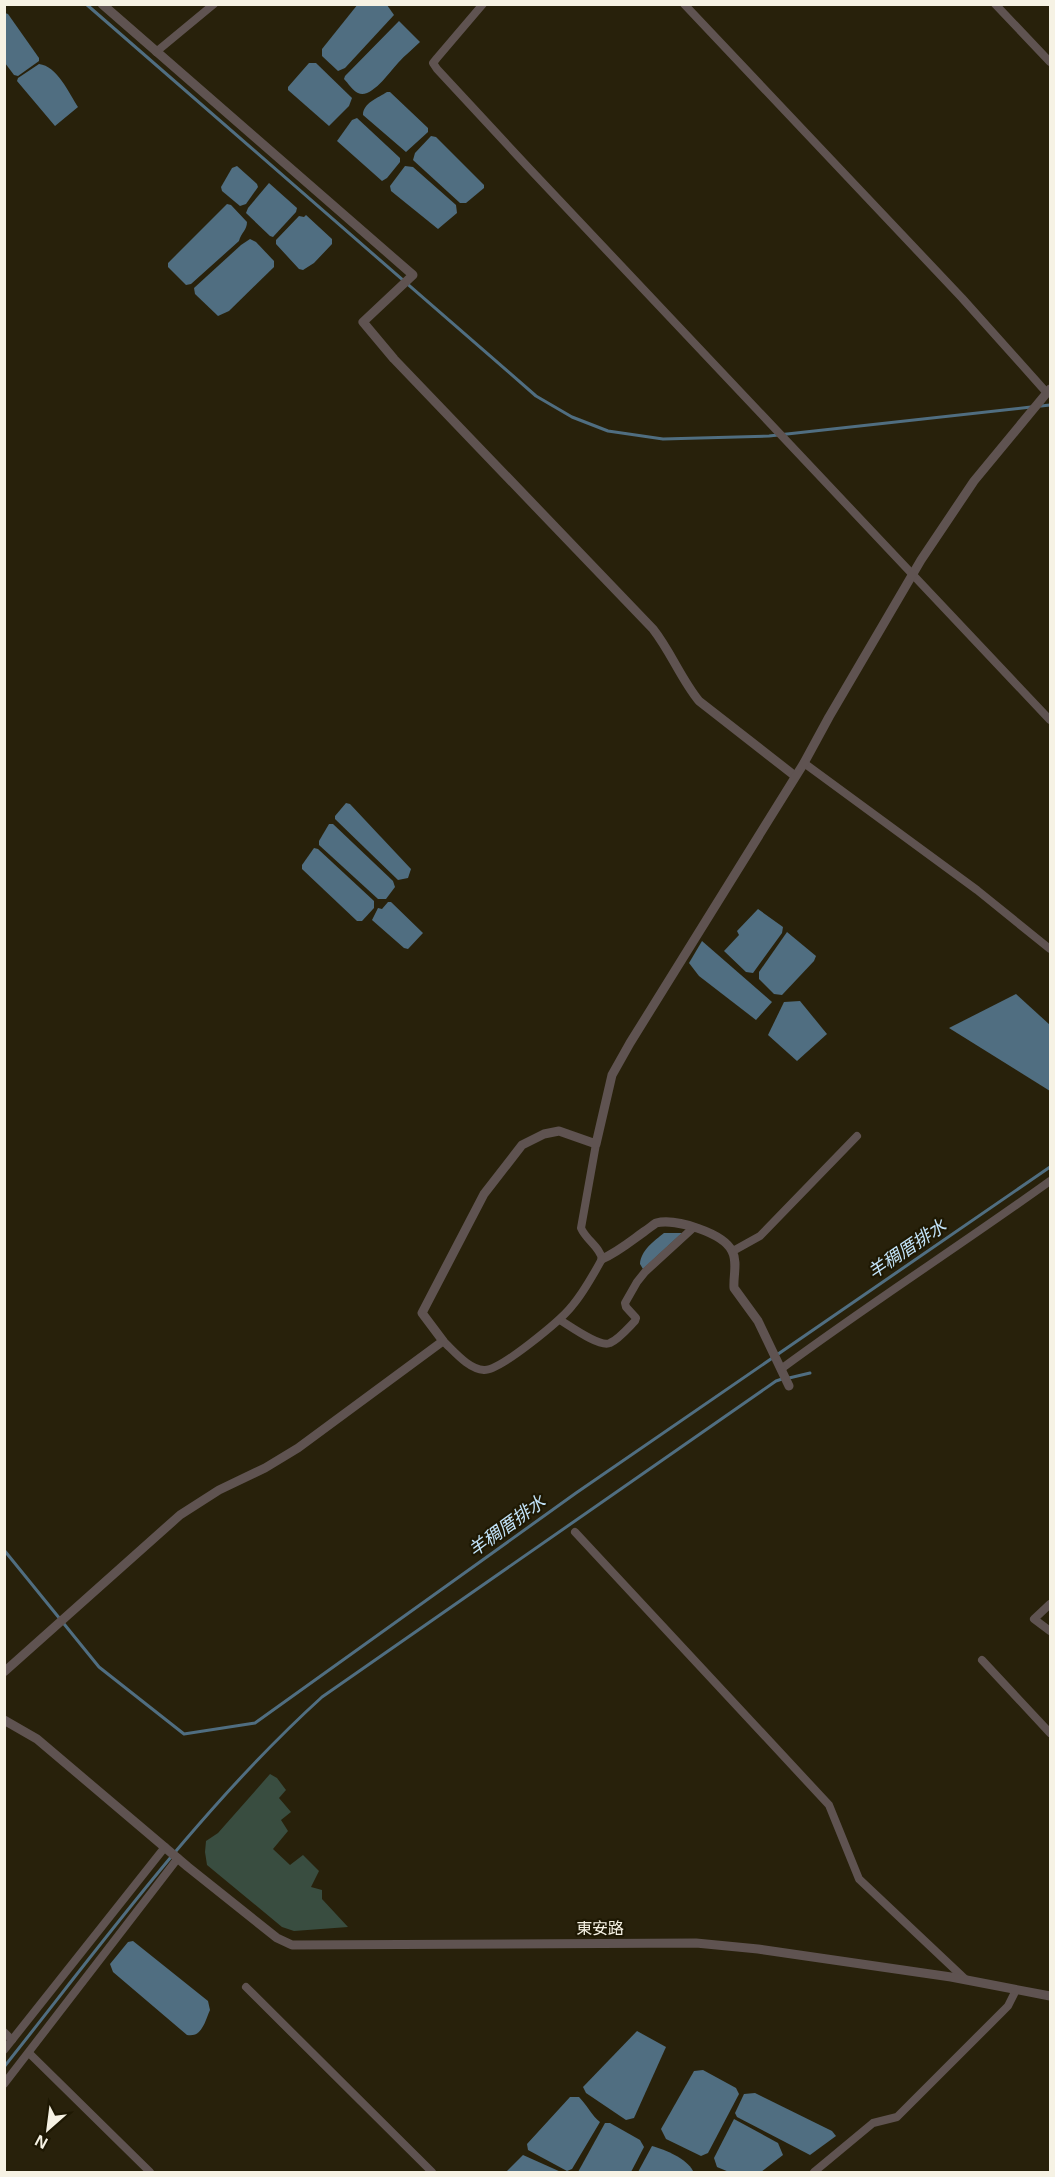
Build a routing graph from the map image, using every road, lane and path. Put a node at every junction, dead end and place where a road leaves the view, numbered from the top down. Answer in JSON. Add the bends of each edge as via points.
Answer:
{"nodes":[{"id":1,"x":102,"y":4,"type":"edge"},
{"id":2,"x":214,"y":4,"type":"edge"},
{"id":3,"x":483,"y":4,"type":"edge"},
{"id":4,"x":684,"y":4,"type":"edge"},
{"id":5,"x":995,"y":4,"type":"edge"},
{"id":6,"x":156,"y":52,"type":"junction"},
{"id":7,"x":1050,"y":63,"type":"edge"},
{"id":8,"x":1047,"y":394,"type":"edge"},
{"id":9,"x":913,"y":575,"type":"junction"},
{"id":10,"x":1050,"y":720,"type":"edge"},
{"id":11,"x":804,"y":763,"type":"junction"},
{"id":12,"x":795,"y":776,"type":"junction"},
{"id":13,"x":1050,"y":949,"type":"edge"},
{"id":14,"x":857,"y":1136,"type":"dead end"},
{"id":15,"x":596,"y":1144,"type":"junction"},
{"id":16,"x":1050,"y":1181,"type":"edge"},
{"id":17,"x":693,"y":1228,"type":"junction"},
{"id":18,"x":733,"y":1251,"type":"junction"},
{"id":19,"x":602,"y":1259,"type":"junction"},
{"id":20,"x":560,"y":1320,"type":"junction"},
{"id":21,"x":443,"y":1341,"type":"junction"},
{"id":22,"x":781,"y":1369,"type":"junction"},
{"id":23,"x":789,"y":1386,"type":"dead end"},
{"id":24,"x":575,"y":1532,"type":"dead end"},
{"id":25,"x":1050,"y":1604,"type":"edge"},
{"id":26,"x":1050,"y":1631,"type":"edge"},
{"id":27,"x":982,"y":1660,"type":"dead end"},
{"id":28,"x":4,"y":1672,"type":"edge"},
{"id":29,"x":4,"y":1720,"type":"edge"},
{"id":30,"x":1050,"y":1733,"type":"edge"},
{"id":31,"x":172,"y":1853,"type":"junction"},
{"id":32,"x":966,"y":1980,"type":"junction"},
{"id":33,"x":246,"y":1987,"type":"dead end"},
{"id":34,"x":1016,"y":1990,"type":"junction"},
{"id":35,"x":1050,"y":1996,"type":"edge"},
{"id":36,"x":4,"y":2032,"type":"edge"},
{"id":37,"x":12,"y":2040,"type":"junction"},
{"id":38,"x":4,"y":2050,"type":"edge"},
{"id":39,"x":29,"y":2053,"type":"junction"},
{"id":40,"x":4,"y":2084,"type":"edge"},
{"id":41,"x":150,"y":2172,"type":"edge"},
{"id":42,"x":432,"y":2172,"type":"edge"},
{"id":43,"x":814,"y":2172,"type":"edge"}],
"edges":[{"from":1,"to":6,"type":"street"},
{"from":2,"to":6,"type":"street"},
{"from":3,"to":9,"type":"street","via":[[433,63],[437,69]]},
{"from":4,"to":8,"type":"street","via":[[962,298]]},
{"from":5,"to":7,"type":"street"},
{"from":6,"to":12,"type":"street","via":[[413,275],[363,322],[653,630],[699,701]]},
{"from":8,"to":9,"type":"street","via":[[974,481]]},
{"from":9,"to":10,"type":"street"},
{"from":9,"to":11,"type":"street"},
{"from":11,"to":12,"type":"street"},
{"from":11,"to":13,"type":"street","via":[[977,890]]},
{"from":12,"to":15,"type":"street","via":[[612,1075]]},
{"from":14,"to":18,"type":"street","via":[[760,1236]]},
{"from":15,"to":19,"type":"street","via":[[581,1228]]},
{"from":15,"to":21,"type":"street","via":[[559,1131],[522,1145],[484,1194],[422,1313]]},
{"from":16,"to":22,"type":"street"},
{"from":17,"to":18,"type":"street","via":[[720,1238]]},
{"from":17,"to":19,"type":"street","via":[[656,1223]]},
{"from":17,"to":20,"type":"street","via":[[637,1282],[625,1303],[635,1322],[612,1342],[606,1345]]},
{"from":18,"to":22,"type":"street","via":[[734,1288],[758,1320]]},
{"from":19,"to":20,"type":"street"},
{"from":20,"to":21,"type":"street","via":[[498,1366],[485,1370],[472,1366]]},
{"from":21,"to":28,"type":"street","via":[[298,1448],[180,1515]]},
{"from":22,"to":23,"type":"street"},
{"from":24,"to":32,"type":"street","via":[[829,1805],[859,1879]]},
{"from":25,"to":26,"type":"street","via":[[1034,1619]]},
{"from":27,"to":30,"type":"street"},
{"from":29,"to":31,"type":"street","name":"東安路","via":[[37,1739]]},
{"from":31,"to":32,"type":"street","name":"東安路","via":[[277,1938],[292,1945],[696,1943]]},
{"from":31,"to":37,"type":"street"},
{"from":31,"to":39,"type":"street"},
{"from":32,"to":34,"type":"street","name":"東安路"},
{"from":33,"to":42,"type":"street"},
{"from":34,"to":35,"type":"street","name":"東安路"},
{"from":34,"to":43,"type":"street","via":[[1008,2006],[897,2117],[873,2123]]},
{"from":36,"to":37,"type":"street"},
{"from":37,"to":38,"type":"street"},
{"from":39,"to":40,"type":"street"},
{"from":39,"to":41,"type":"street"}]}
